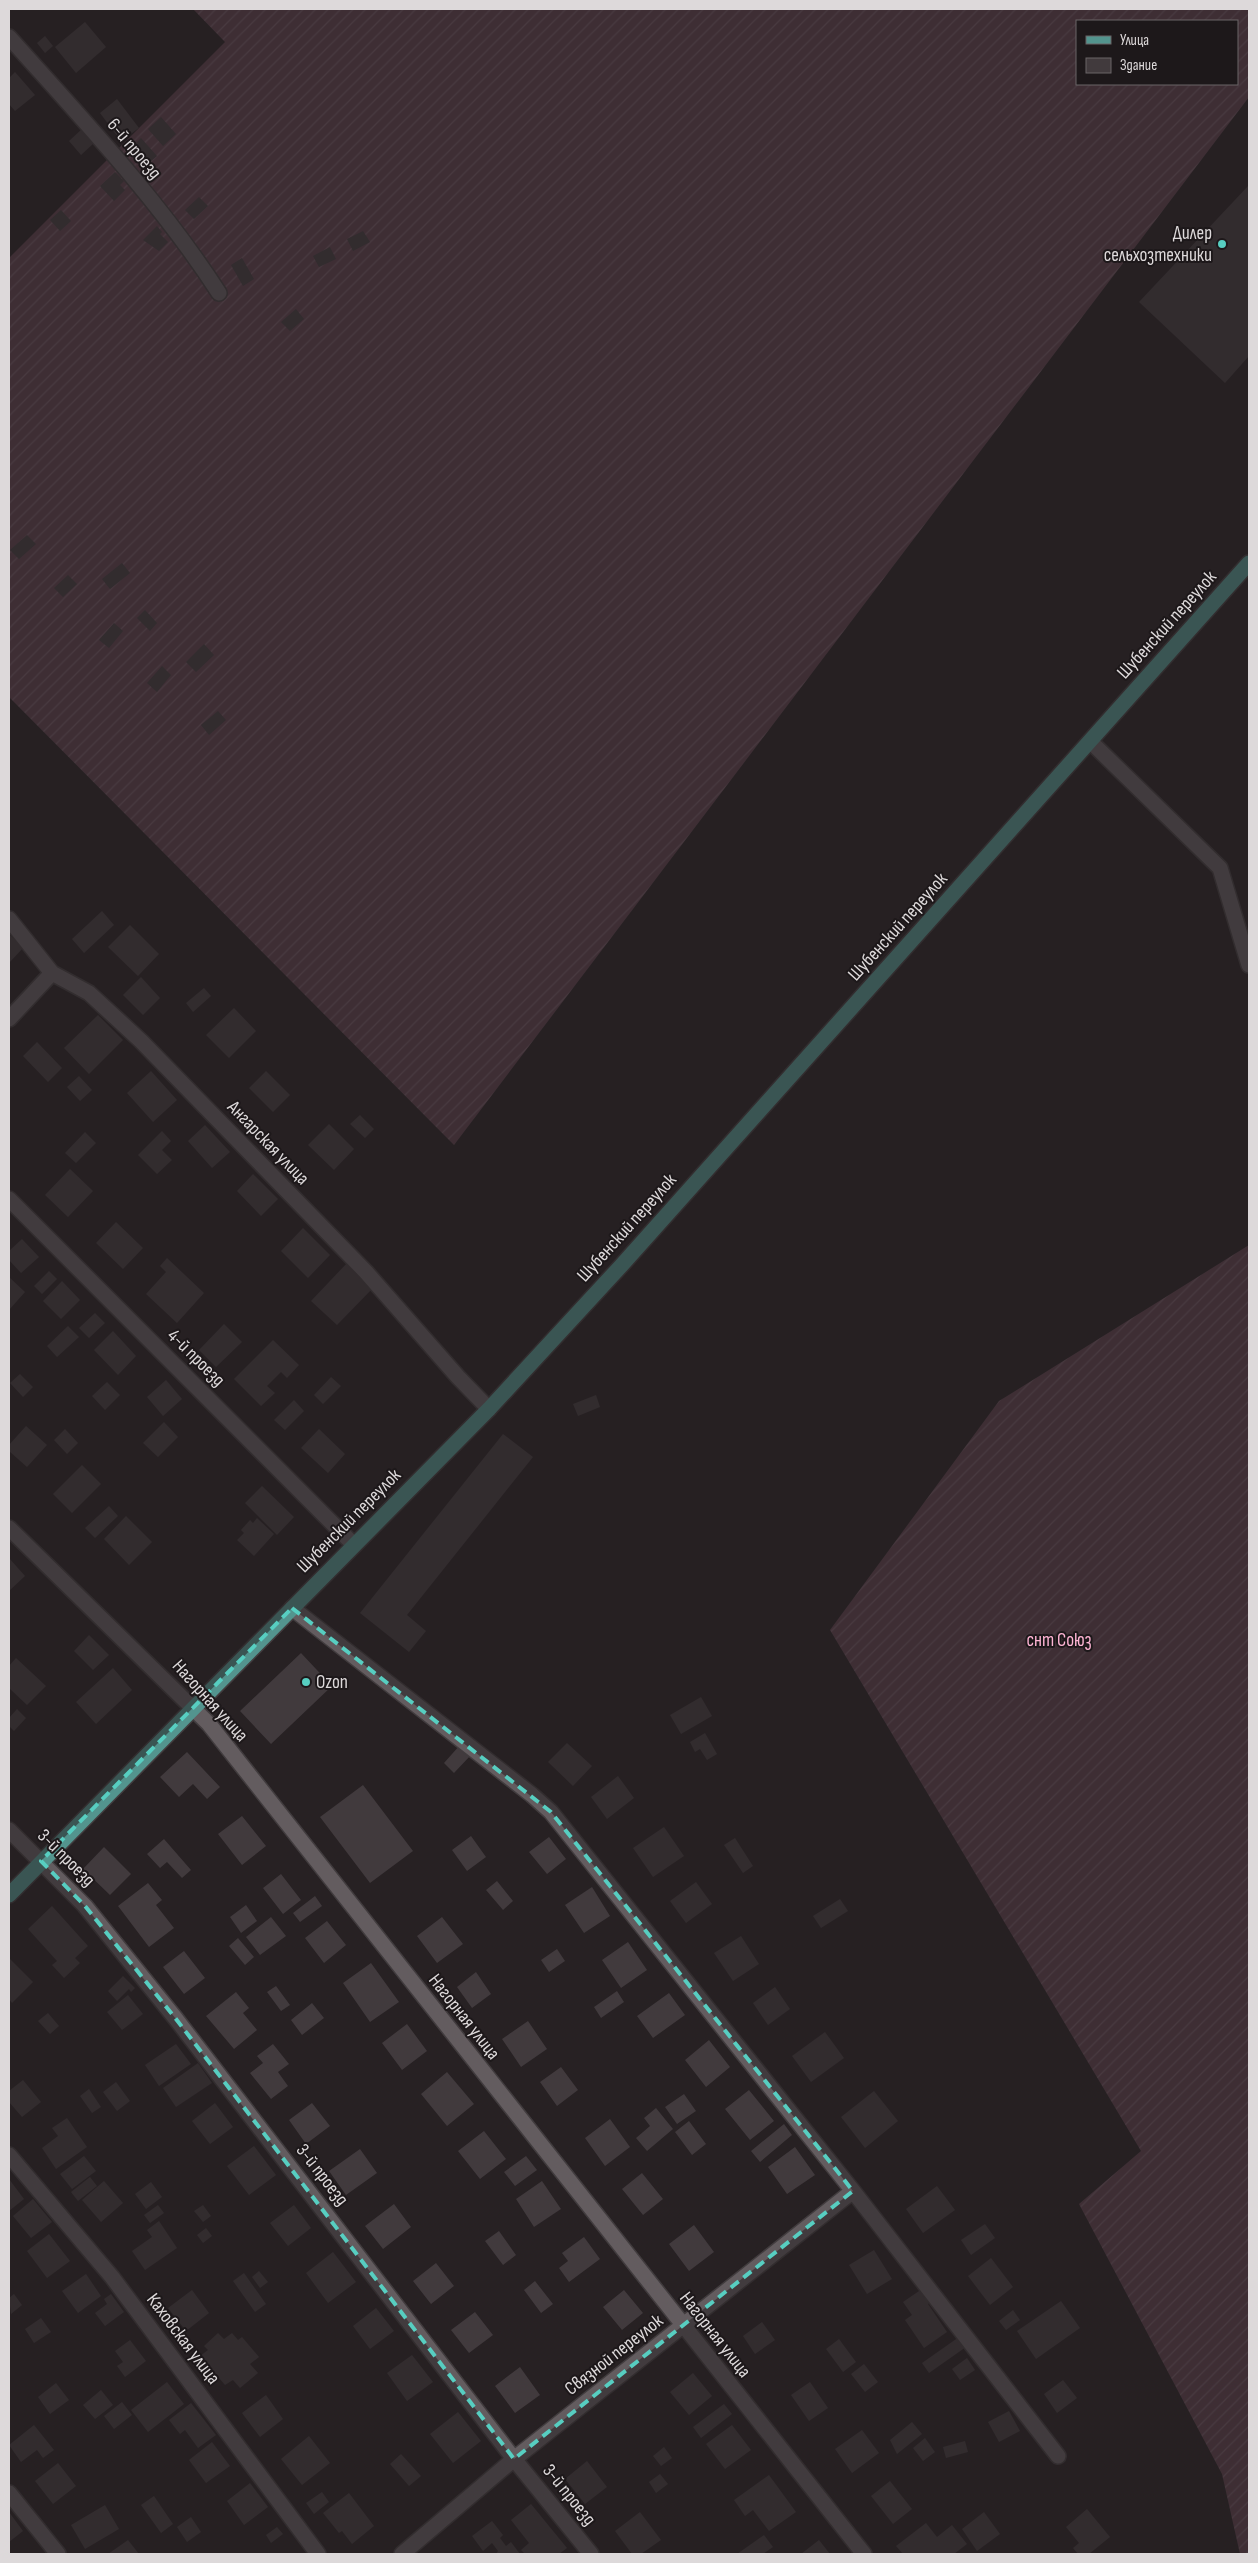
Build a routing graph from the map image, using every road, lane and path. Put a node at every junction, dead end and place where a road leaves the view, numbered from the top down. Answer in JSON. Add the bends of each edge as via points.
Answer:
{"nodes":[{"id":1,"x":9,"y":37,"type":"edge"},
{"id":2,"x":219,"y":293,"type":"dead end"},
{"id":3,"x":1249,"y":564,"type":"edge"},
{"id":4,"x":1091,"y":742,"type":"junction"},
{"id":5,"x":9,"y":919,"type":"edge"},
{"id":6,"x":1249,"y":964,"type":"edge"},
{"id":7,"x":52,"y":973,"type":"junction"},
{"id":8,"x":9,"y":1019,"type":"edge"},
{"id":9,"x":9,"y":1199,"type":"edge"},
{"id":10,"x":489,"y":1409,"type":"junction"},
{"id":11,"x":9,"y":1528,"type":"edge"},
{"id":12,"x":354,"y":1545,"type":"junction"},
{"id":13,"x":292,"y":1608,"type":"junction"},
{"id":14,"x":193,"y":1707,"type":"junction"},
{"id":15,"x":9,"y":1830,"type":"edge"},
{"id":16,"x":41,"y":1861,"type":"junction"},
{"id":17,"x":9,"y":1895,"type":"edge"},
{"id":18,"x":9,"y":2155,"type":"edge"},
{"id":19,"x":853,"y":2191,"type":"junction"},
{"id":20,"x":683,"y":2327,"type":"junction"},
{"id":21,"x":1058,"y":2456,"type":"dead end"},
{"id":22,"x":514,"y":2459,"type":"junction"},
{"id":23,"x":9,"y":2493,"type":"edge"},
{"id":24,"x":58,"y":2554,"type":"edge"},
{"id":25,"x":318,"y":2554,"type":"edge"},
{"id":26,"x":402,"y":2554,"type":"edge"},
{"id":27,"x":591,"y":2554,"type":"edge"},
{"id":28,"x":864,"y":2554,"type":"edge"}],
"edges":[{"from":1,"to":2,"type":"street","name":"6-й проезд","via":[[158,209]]},
{"from":3,"to":4,"type":"main road","name":"Шубенский переулок"},
{"from":4,"to":6,"type":"street","via":[[1220,868]]},
{"from":4,"to":10,"type":"main road","name":"Шубенский переулок"},
{"from":5,"to":7,"type":"street","name":"Ангарская улица"},
{"from":7,"to":8,"type":"street"},
{"from":7,"to":10,"type":"street","name":"Ангарская улица","via":[[89,993],[141,1041],[366,1272]]},
{"from":9,"to":12,"type":"street","name":"4-й проезд"},
{"from":10,"to":12,"type":"main road","name":"Шубенский переулок"},
{"from":11,"to":14,"type":"street","name":"Нагорная улица"},
{"from":12,"to":13,"type":"main road","name":"Шубенский переулок"},
{"from":13,"to":14,"type":"main road","name":"Шубенский переулок"},
{"from":13,"to":19,"type":"street","via":[[551,1812]]},
{"from":14,"to":16,"type":"main road","name":"Шубенский переулок"},
{"from":14,"to":20,"type":"street","name":"Нагорная улица"},
{"from":15,"to":16,"type":"street","name":"3-й проезд"},
{"from":16,"to":17,"type":"main road","name":"Шубенский переулок"},
{"from":16,"to":22,"type":"street","name":"3-й проезд","via":[[85,1906],[176,2019]]},
{"from":18,"to":25,"type":"street","name":"Каховская улица","via":[[112,2278]]},
{"from":19,"to":20,"type":"street","name":"Связной переулок"},
{"from":19,"to":21,"type":"street"},
{"from":20,"to":22,"type":"street","name":"Связной переулок"},
{"from":20,"to":28,"type":"street","name":"Нагорная улица"},
{"from":22,"to":26,"type":"street","name":"Связной переулок"},
{"from":22,"to":27,"type":"street","name":"3-й проезд"},
{"from":23,"to":24,"type":"street"}]}
